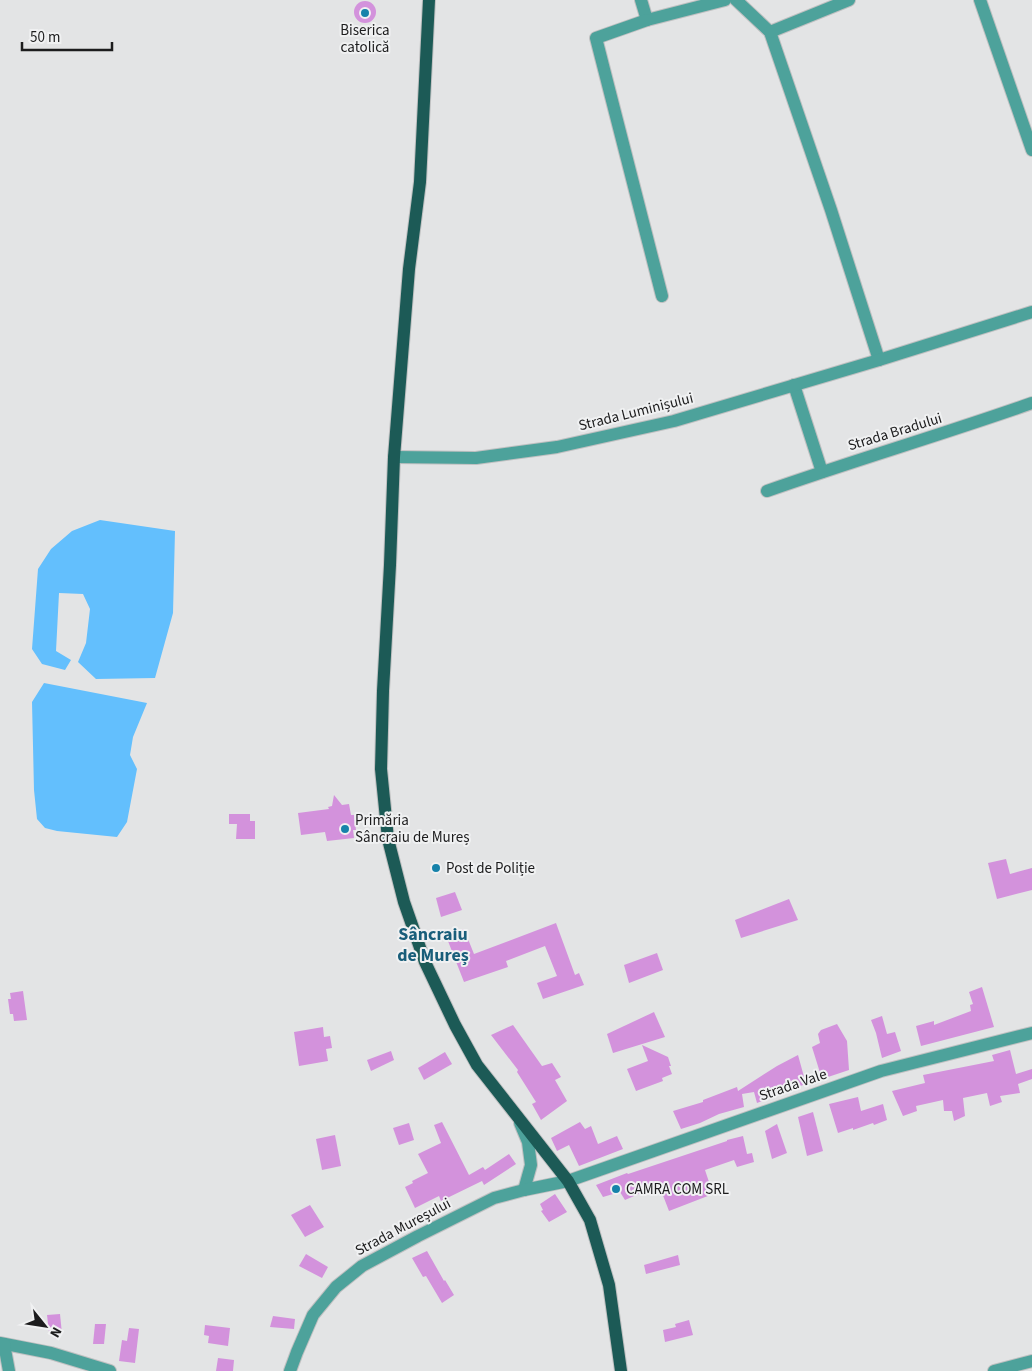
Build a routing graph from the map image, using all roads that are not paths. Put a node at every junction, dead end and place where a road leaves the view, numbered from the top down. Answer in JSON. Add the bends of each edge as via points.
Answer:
{"nodes":[{"id":1,"x":429,"y":0,"type":"edge"},
{"id":2,"x":641,"y":0,"type":"edge"},
{"id":3,"x":725,"y":0,"type":"edge"},
{"id":4,"x":736,"y":0,"type":"edge"},
{"id":5,"x":849,"y":0,"type":"edge"},
{"id":6,"x":980,"y":0,"type":"edge"},
{"id":7,"x":647,"y":20,"type":"junction"},
{"id":8,"x":770,"y":32,"type":"junction"},
{"id":9,"x":1028,"y":124,"type":"edge"},
{"id":10,"x":1032,"y":150,"type":"edge"},
{"id":11,"x":662,"y":296,"type":"dead end"},
{"id":12,"x":1032,"y":312,"type":"edge"},
{"id":13,"x":879,"y":360,"type":"junction"},
{"id":14,"x":794,"y":385,"type":"junction"},
{"id":15,"x":1032,"y":403,"type":"edge"},
{"id":16,"x":394,"y":457,"type":"junction"},
{"id":17,"x":822,"y":472,"type":"junction"},
{"id":18,"x":767,"y":492,"type":"dead end"},
{"id":19,"x":1032,"y":1033,"type":"edge"},
{"id":20,"x":518,"y":1118,"type":"junction"},
{"id":21,"x":568,"y":1180,"type":"junction"},
{"id":22,"x":524,"y":1190,"type":"junction"},
{"id":23,"x":2,"y":1343,"type":"edge"},
{"id":24,"x":1032,"y":1360,"type":"edge"},
{"id":25,"x":9,"y":1371,"type":"edge"},
{"id":26,"x":110,"y":1371,"type":"edge"},
{"id":27,"x":290,"y":1371,"type":"edge"},
{"id":28,"x":621,"y":1371,"type":"edge"},
{"id":29,"x":994,"y":1371,"type":"edge"}],
"edges":[{"from":1,"to":16,"type":"main road","via":[[420,182],[409,268]]},
{"from":2,"to":7,"type":"street"},
{"from":3,"to":7,"type":"street"},
{"from":4,"to":8,"type":"street"},
{"from":5,"to":8,"type":"street"},
{"from":6,"to":9,"type":"street"},
{"from":7,"to":11,"type":"street","via":[[596,38]]},
{"from":8,"to":13,"type":"street"},
{"from":9,"to":10,"type":"street"},
{"from":12,"to":13,"type":"street","name":"Strada Luminișului"},
{"from":13,"to":14,"type":"street","name":"Strada Luminișului"},
{"from":14,"to":16,"type":"street","name":"Strada Luminișului","via":[[674,421],[557,447],[476,458]]},
{"from":14,"to":17,"type":"street"},
{"from":15,"to":17,"type":"street","name":"Strada Bradului"},
{"from":16,"to":20,"type":"main road","via":[[381,769],[388,839],[404,902],[433,980],[478,1065]]},
{"from":17,"to":18,"type":"street","name":"Strada Bradului"},
{"from":19,"to":21,"type":"street","name":"Strada Vale","via":[[881,1071]]},
{"from":20,"to":21,"type":"main road"},
{"from":20,"to":22,"type":"street","via":[[528,1142],[531,1165]]},
{"from":21,"to":22,"type":"street","name":"Strada Mureșului"},
{"from":21,"to":28,"type":"main road","via":[[590,1220],[609,1285]]},
{"from":22,"to":27,"type":"street","name":"Strada Mureșului","via":[[494,1198],[362,1266],[336,1287],[313,1315]]},
{"from":23,"to":25,"type":"street"},
{"from":23,"to":26,"type":"street","via":[[51,1353]]},
{"from":24,"to":29,"type":"street"}]}
